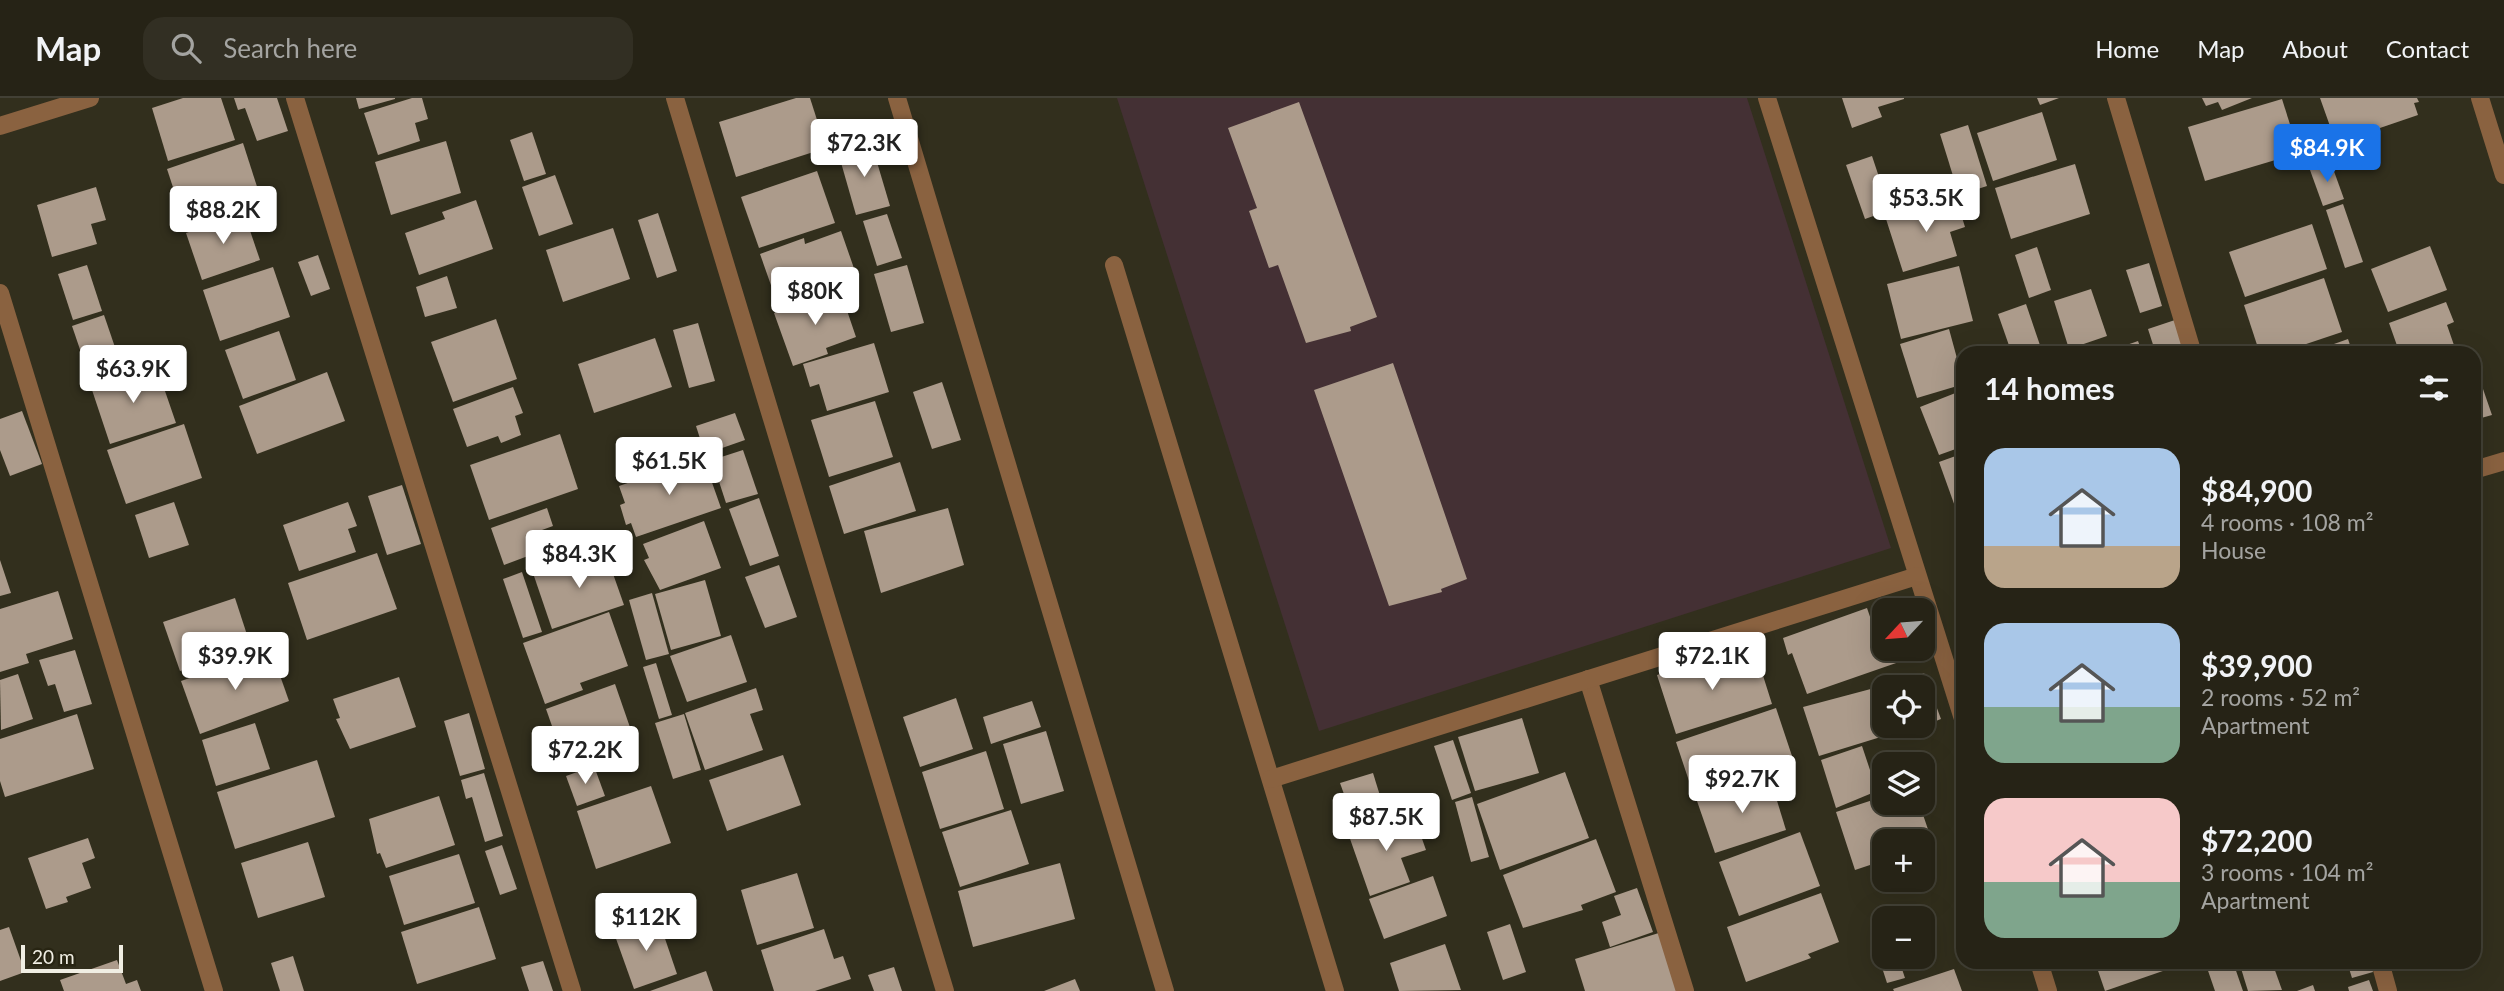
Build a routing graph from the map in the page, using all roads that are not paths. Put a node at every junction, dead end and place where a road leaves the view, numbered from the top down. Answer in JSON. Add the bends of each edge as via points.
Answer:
{"nodes":[{"id":1,"x":90,"y":98,"type":"edge"},
{"id":2,"x":295,"y":98,"type":"edge"},
{"id":3,"x":675,"y":98,"type":"edge"},
{"id":4,"x":897,"y":98,"type":"edge"},
{"id":5,"x":1767,"y":98,"type":"edge"},
{"id":6,"x":2116,"y":98,"type":"edge"},
{"id":7,"x":2480,"y":98,"type":"edge"},
{"id":8,"x":0,"y":126,"type":"edge"},
{"id":9,"x":2504,"y":175,"type":"edge"},
{"id":10,"x":1114,"y":265,"type":"dead end"},
{"id":11,"x":0,"y":293,"type":"edge"},
{"id":12,"x":2191,"y":346,"type":"edge"},
{"id":13,"x":2504,"y":461,"type":"edge"},
{"id":14,"x":2481,"y":468,"type":"edge"},
{"id":15,"x":1917,"y":576,"type":"junction"},
{"id":16,"x":1588,"y":679,"type":"junction"},
{"id":17,"x":1956,"y":697,"type":"edge"},
{"id":18,"x":1271,"y":779,"type":"junction"},
{"id":19,"x":2041,"y":969,"type":"edge"},
{"id":20,"x":2382,"y":969,"type":"edge"},
{"id":21,"x":214,"y":991,"type":"edge"},
{"id":22,"x":572,"y":991,"type":"edge"},
{"id":23,"x":945,"y":991,"type":"edge"},
{"id":24,"x":1165,"y":991,"type":"edge"},
{"id":25,"x":1335,"y":991,"type":"edge"},
{"id":26,"x":1685,"y":991,"type":"edge"},
{"id":27,"x":2048,"y":991,"type":"edge"},
{"id":28,"x":2388,"y":991,"type":"edge"}],
"edges":[{"from":1,"to":8,"type":"street"},
{"from":2,"to":22,"type":"street"},
{"from":3,"to":23,"type":"street"},
{"from":4,"to":24,"type":"street"},
{"from":5,"to":15,"type":"street"},
{"from":6,"to":12,"type":"street"},
{"from":7,"to":9,"type":"street"},
{"from":10,"to":18,"type":"street"},
{"from":11,"to":21,"type":"street"},
{"from":13,"to":14,"type":"street"},
{"from":15,"to":16,"type":"street"},
{"from":15,"to":17,"type":"street"},
{"from":16,"to":18,"type":"street"},
{"from":16,"to":26,"type":"street"},
{"from":18,"to":25,"type":"street"},
{"from":19,"to":27,"type":"street"},
{"from":20,"to":28,"type":"street"}]}
